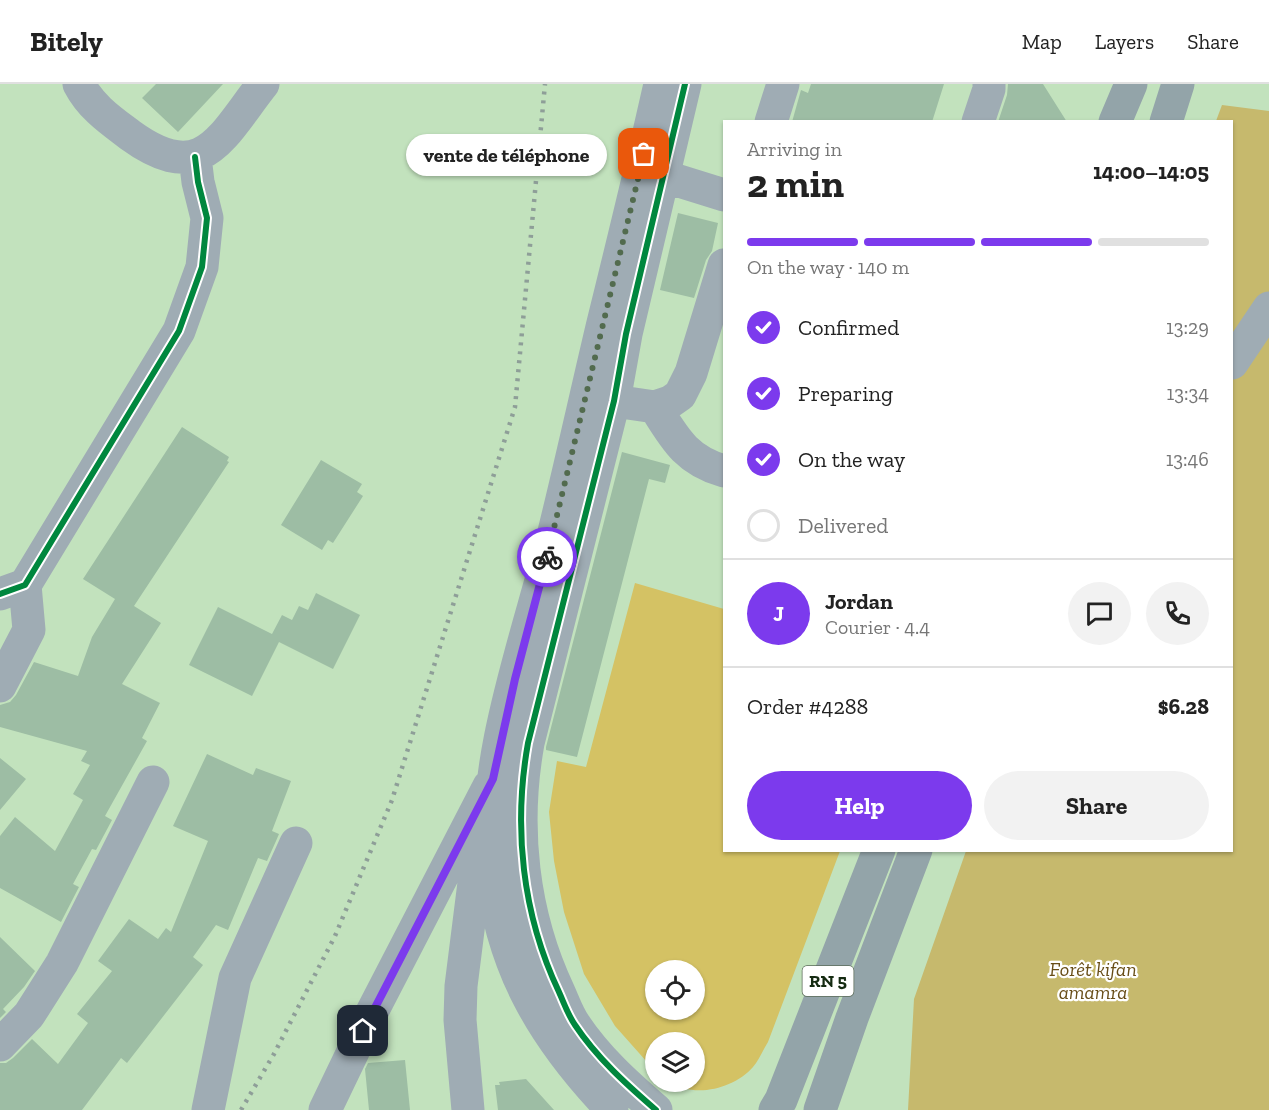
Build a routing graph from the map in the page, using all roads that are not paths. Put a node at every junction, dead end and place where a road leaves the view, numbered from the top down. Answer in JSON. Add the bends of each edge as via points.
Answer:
{"nodes":[{"id":1,"x":79,"y":84,"type":"edge"},
{"id":2,"x":262,"y":84,"type":"edge"},
{"id":3,"x":660,"y":84,"type":"edge"},
{"id":4,"x":685,"y":84,"type":"edge"},
{"id":5,"x":783,"y":84,"type":"edge"},
{"id":6,"x":989,"y":84,"type":"edge"},
{"id":7,"x":1131,"y":84,"type":"edge"},
{"id":8,"x":1178,"y":84,"type":"edge"},
{"id":9,"x":772,"y":120,"type":"edge"},
{"id":10,"x":979,"y":120,"type":"edge"},
{"id":11,"x":1116,"y":120,"type":"edge"},
{"id":12,"x":1167,"y":120,"type":"edge"},
{"id":13,"x":195,"y":157,"type":"junction"},
{"id":14,"x":663,"y":176,"type":"junction"},
{"id":15,"x":723,"y":195,"type":"edge"},
{"id":16,"x":723,"y":269,"type":"edge"},
{"id":17,"x":1269,"y":308,"type":"edge"},
{"id":18,"x":1233,"y":362,"type":"edge"},
{"id":19,"x":614,"y":400,"type":"junction"},
{"id":20,"x":655,"y":407,"type":"junction"},
{"id":21,"x":723,"y":471,"type":"edge"},
{"id":22,"x":13,"y":590,"type":"edge"},
{"id":23,"x":0,"y":686,"type":"edge"},
{"id":24,"x":493,"y":779,"type":"junction"},
{"id":25,"x":153,"y":782,"type":"dead end"},
{"id":26,"x":296,"y":843,"type":"dead end"},
{"id":27,"x":878,"y":852,"type":"edge"},
{"id":28,"x":915,"y":852,"type":"edge"},
{"id":29,"x":495,"y":894,"type":"junction"},
{"id":30,"x":464,"y":953,"type":"junction"},
{"id":31,"x":0,"y":1045,"type":"edge"},
{"id":32,"x":208,"y":1110,"type":"edge"},
{"id":33,"x":325,"y":1110,"type":"edge"},
{"id":34,"x":468,"y":1110,"type":"edge"},
{"id":35,"x":612,"y":1110,"type":"edge"},
{"id":36,"x":656,"y":1110,"type":"edge"},
{"id":37,"x":775,"y":1110,"type":"edge"},
{"id":38,"x":820,"y":1110,"type":"edge"}],
"edges":[{"from":1,"to":13,"type":"street","via":[[87,99],[106,118],[159,154]]},
{"from":2,"to":13,"type":"street","via":[[221,138]]},
{"from":3,"to":24,"type":"street"},
{"from":4,"to":14,"type":"street"},
{"from":5,"to":9,"type":"street"},
{"from":6,"to":10,"type":"street"},
{"from":7,"to":11,"type":"main road"},
{"from":8,"to":12,"type":"main road"},
{"from":13,"to":22,"type":"street","via":[[207,218],[202,267],[179,331]]},
{"from":14,"to":15,"type":"street"},
{"from":14,"to":19,"type":"street"},
{"from":16,"to":20,"type":"street","via":[[686,385],[680,395]]},
{"from":17,"to":18,"type":"street"},
{"from":19,"to":20,"type":"street"},
{"from":19,"to":36,"type":"street","via":[[528,743],[520,834],[523,871],[542,953],[573,1023],[606,1064]]},
{"from":20,"to":21,"type":"street","via":[[679,445],[704,464]]},
{"from":22,"to":23,"type":"street","via":[[29,630]]},
{"from":24,"to":29,"type":"street","via":[[490,842]]},
{"from":24,"to":30,"type":"street","via":[[481,828]]},
{"from":24,"to":33,"type":"street"},
{"from":25,"to":31,"type":"street","via":[[62,963],[29,1015]]},
{"from":26,"to":32,"type":"street","via":[[236,978]]},
{"from":27,"to":37,"type":"main road","number":"RN 5"},
{"from":28,"to":38,"type":"main road","number":"RN 5"},
{"from":29,"to":30,"type":"street","via":[[479,915]]},
{"from":29,"to":35,"type":"street","via":[[504,940],[538,1017],[562,1053]]},
{"from":30,"to":34,"type":"street","via":[[460,1020]]}]}
